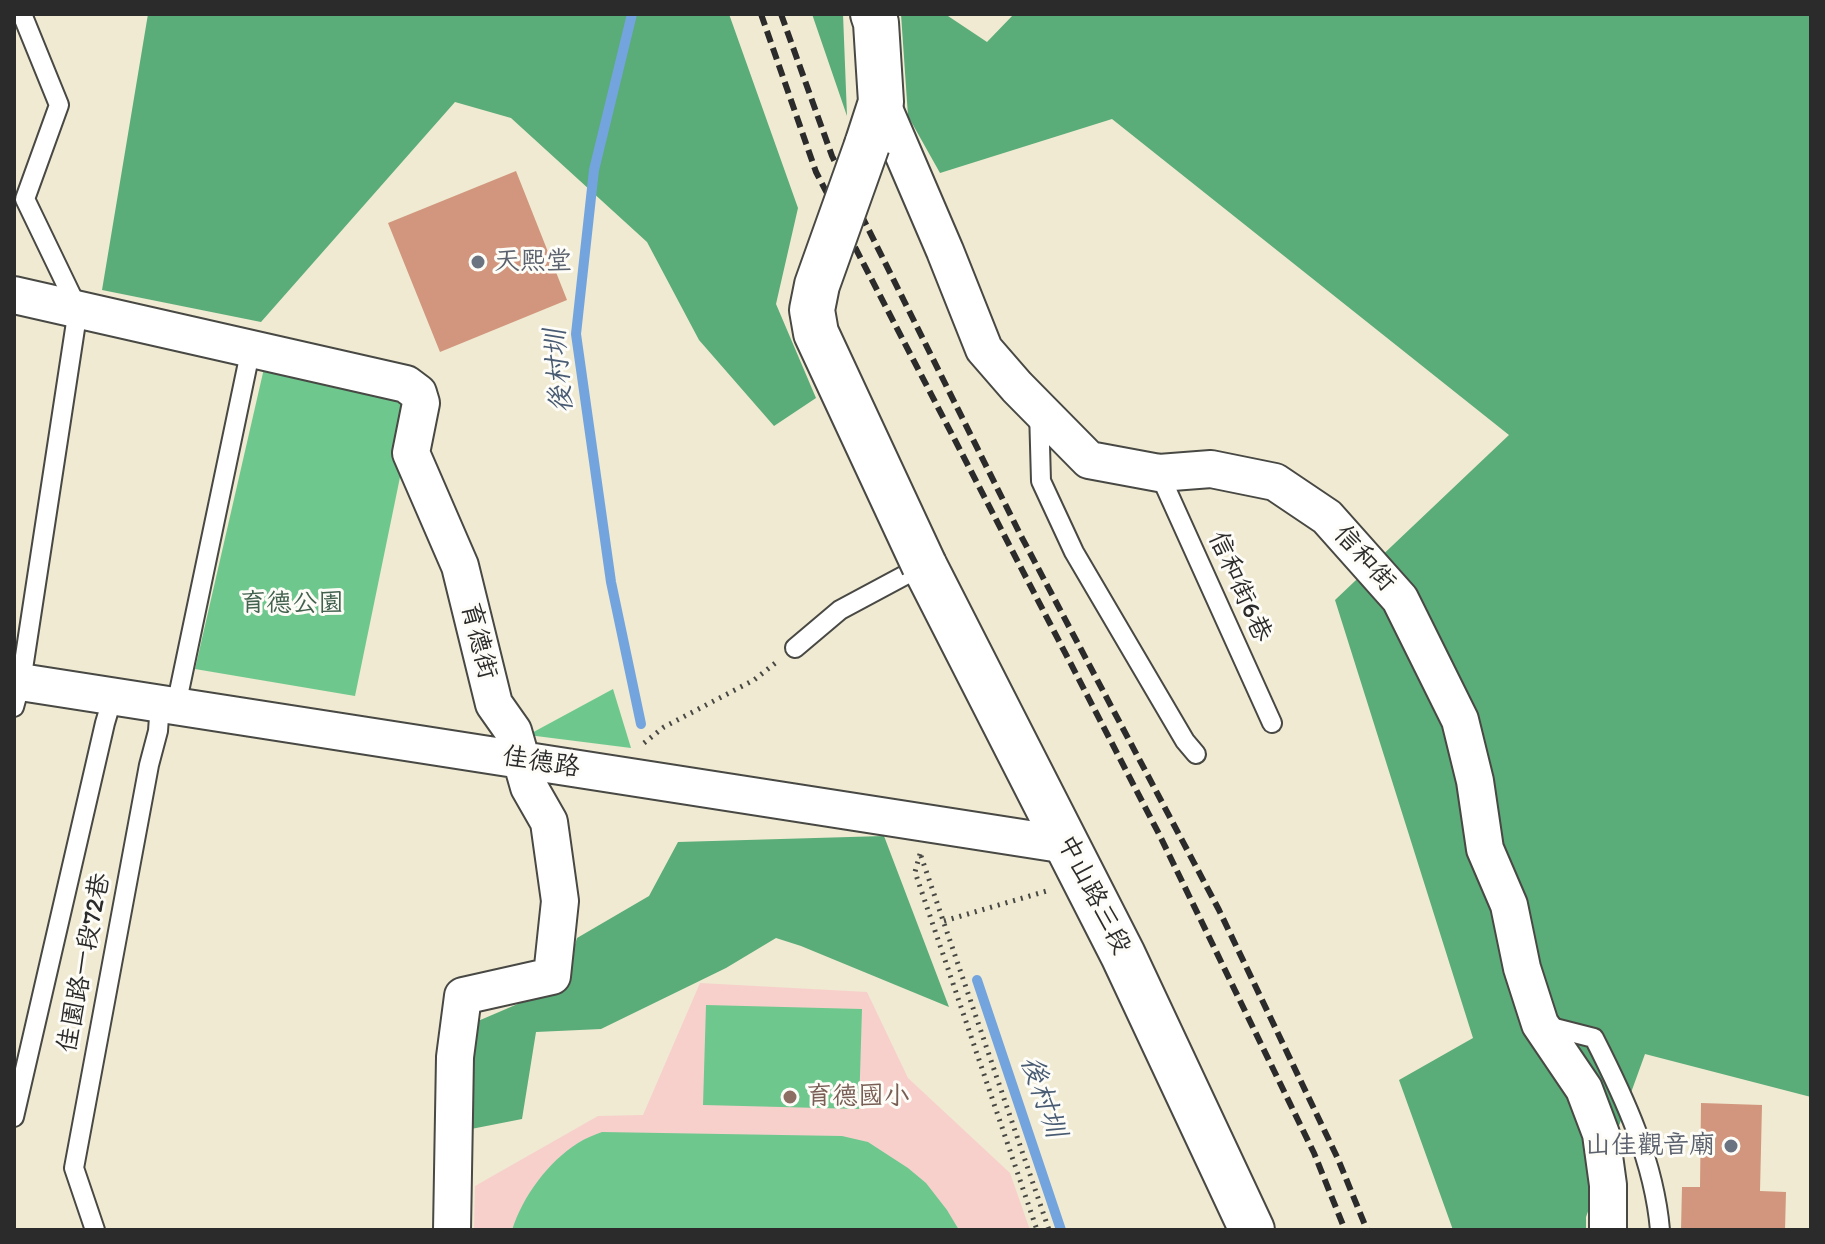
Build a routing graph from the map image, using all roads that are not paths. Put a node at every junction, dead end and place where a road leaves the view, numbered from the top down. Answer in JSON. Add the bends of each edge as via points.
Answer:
{"nodes":[{"id":1,"x":22,"y":14,"type":"edge"},
{"id":2,"x":873,"y":14,"type":"edge"},
{"id":3,"x":881,"y":102,"type":"junction"},
{"id":4,"x":14,"y":295,"type":"edge"},
{"id":5,"x":78,"y":309,"type":"junction"},
{"id":6,"x":251,"y":348,"type":"junction"},
{"id":7,"x":1039,"y":407,"type":"junction"},
{"id":8,"x":1159,"y":473,"type":"junction"},
{"id":9,"x":924,"y":565,"type":"junction"},
{"id":10,"x":795,"y":648,"type":"road end"},
{"id":11,"x":16,"y":690,"type":"edge"},
{"id":12,"x":113,"y":696,"type":"junction"},
{"id":13,"x":168,"y":705,"type":"junction"},
{"id":14,"x":1272,"y":723,"type":"dead end"},
{"id":15,"x":1196,"y":754,"type":"dead end"},
{"id":16,"x":522,"y":760,"type":"junction"},
{"id":17,"x":1077,"y":863,"type":"junction"},
{"id":18,"x":1540,"y":1024,"type":"junction"},
{"id":19,"x":14,"y":1117,"type":"edge"},
{"id":20,"x":95,"y":1230,"type":"edge"},
{"id":21,"x":452,"y":1230,"type":"edge"},
{"id":22,"x":1252,"y":1230,"type":"edge"},
{"id":23,"x":1608,"y":1230,"type":"edge"},
{"id":24,"x":1660,"y":1230,"type":"edge"}],
"edges":[{"from":1,"to":5,"type":"lane","via":[[59,105],[25,199]]},
{"from":2,"to":3,"type":"main road"},
{"from":3,"to":7,"type":"street","name":"信和街","via":[[984,349]]},
{"from":3,"to":9,"type":"main road","name":"中山路三段","bridge":true,"via":[[812,310],[816,333]]},
{"from":4,"to":5,"type":"street","name":"育德街"},
{"from":5,"to":6,"type":"street","name":"育德街"},
{"from":5,"to":11,"type":"lane"},
{"from":6,"to":13,"type":"lane","name":"佳園路一段72巷"},
{"from":6,"to":16,"type":"street","name":"育德街","via":[[406,384],[418,393],[421,403],[411,453],[460,566],[494,704],[513,731]]},
{"from":7,"to":8,"type":"street","name":"信和街","via":[[1089,460]]},
{"from":7,"to":15,"type":"lane","via":[[1041,481],[1074,552]]},
{"from":8,"to":14,"type":"lane","name":"信和街6巷"},
{"from":8,"to":18,"type":"street","name":"信和街","via":[[1211,469],[1275,482],[1327,517],[1400,599],[1460,720],[1485,849],[1509,905]]},
{"from":9,"to":10,"type":"lane","via":[[840,610]]},
{"from":9,"to":17,"type":"main road","name":"中山路三段"},
{"from":11,"to":12,"type":"street","name":"佳德路"},
{"from":12,"to":13,"type":"street","name":"佳德路"},
{"from":12,"to":19,"type":"lane"},
{"from":13,"to":16,"type":"street","name":"佳德路"},
{"from":13,"to":20,"type":"lane","name":"佳園路一段72巷","via":[[149,765],[74,1168]]},
{"from":16,"to":17,"type":"street","name":"佳德路"},
{"from":16,"to":21,"type":"street","name":"育德街","via":[[529,787],[549,822],[560,901],[552,976],[463,996],[455,1057]]},
{"from":17,"to":22,"type":"main road","name":"中山路三段"},
{"from":18,"to":23,"type":"street","name":"信和街","via":[[1584,1089],[1601,1134]]},
{"from":18,"to":24,"type":"lane","via":[[1594,1038],[1647,1159]]}]}
